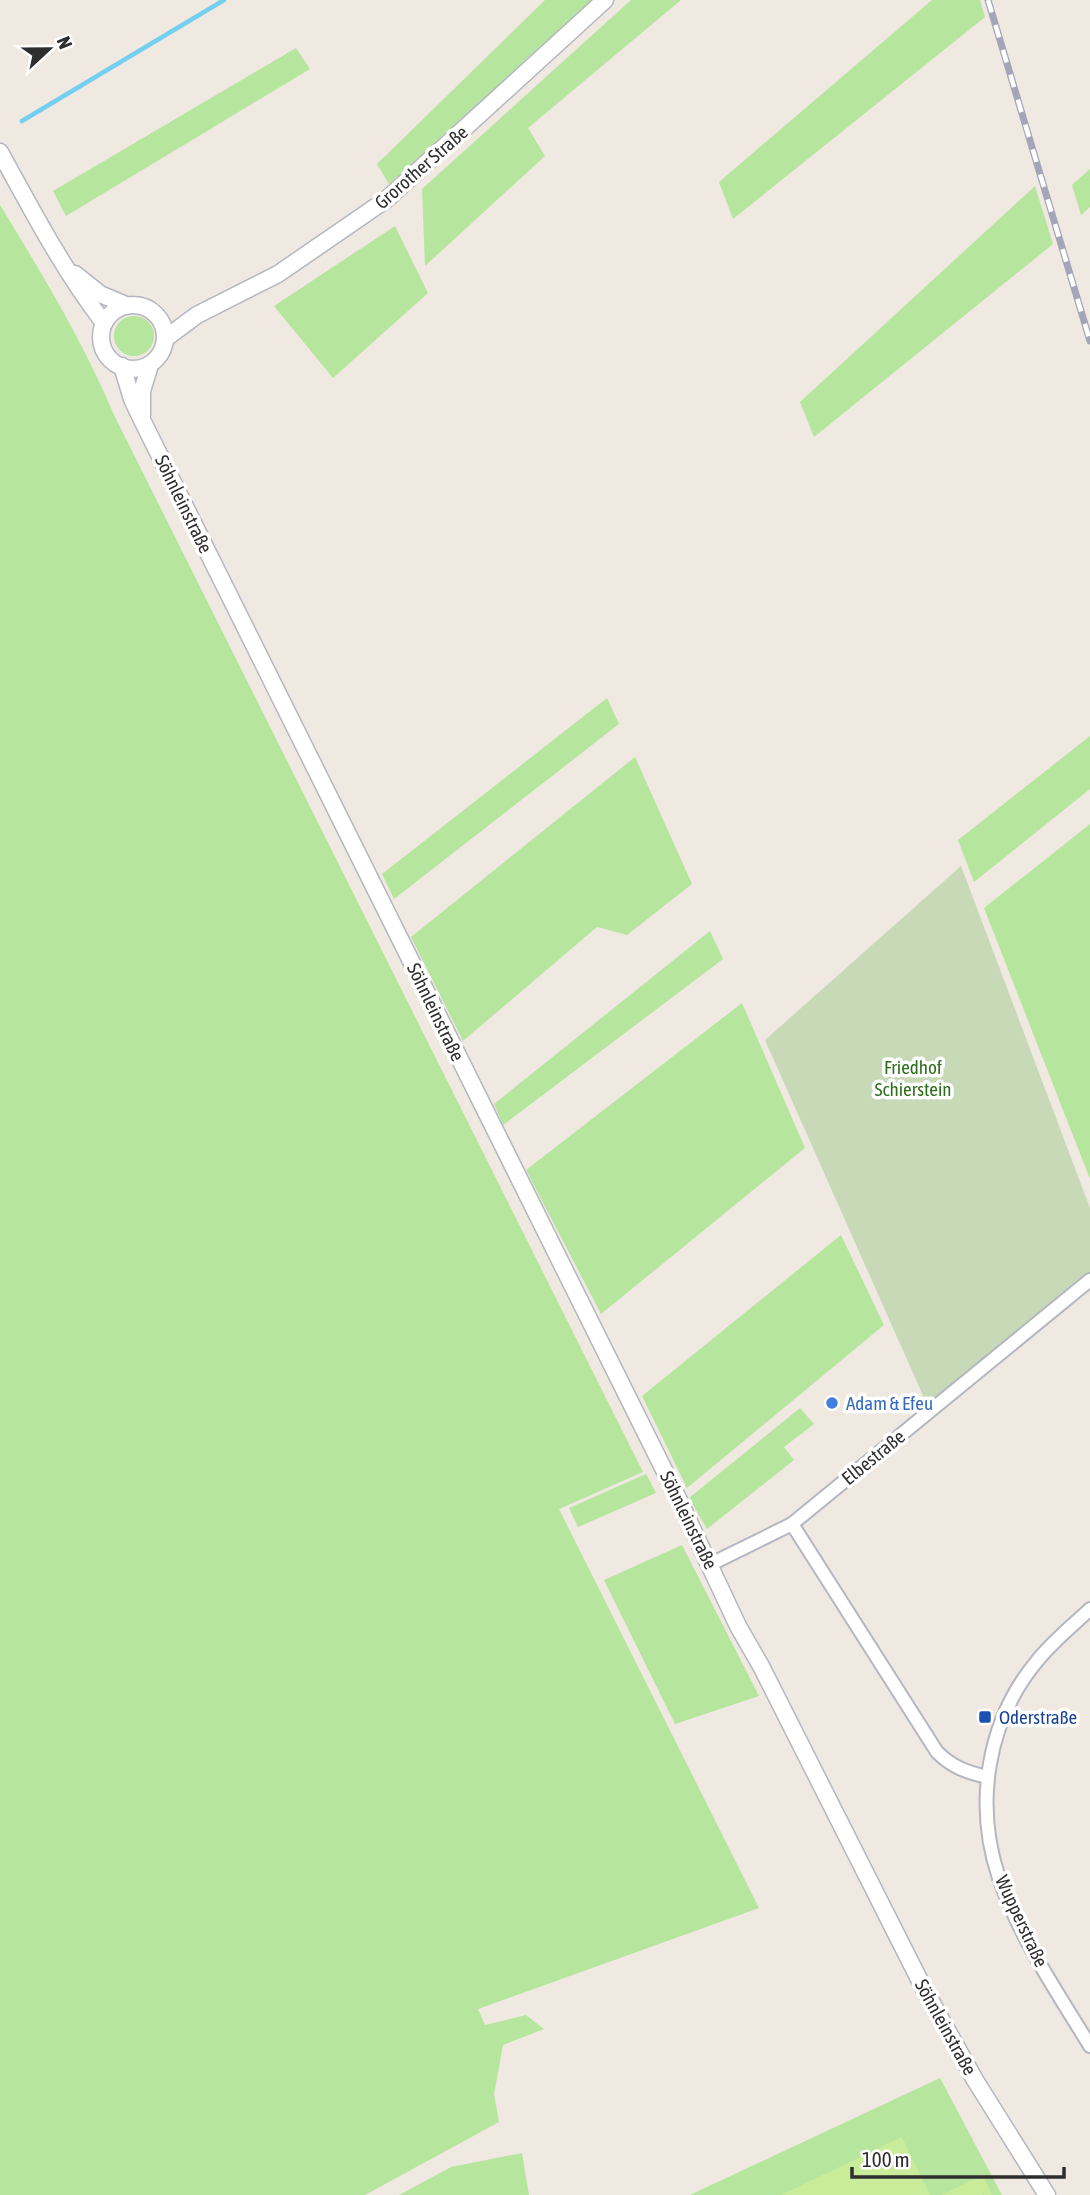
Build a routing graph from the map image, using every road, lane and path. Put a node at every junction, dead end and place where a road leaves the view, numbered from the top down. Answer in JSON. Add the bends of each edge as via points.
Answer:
{"nodes":[{"id":1,"x":605,"y":0,"type":"edge"},
{"id":2,"x":0,"y":152,"type":"edge"},
{"id":3,"x":65,"y":265,"type":"junction"},
{"id":4,"x":126,"y":305,"type":"junction"},
{"id":5,"x":215,"y":305,"type":"junction"},
{"id":6,"x":157,"y":314,"type":"junction"},
{"id":7,"x":104,"y":324,"type":"junction"},
{"id":8,"x":166,"y":338,"type":"junction"},
{"id":9,"x":150,"y":365,"type":"junction"},
{"id":10,"x":122,"y":366,"type":"junction"},
{"id":11,"x":146,"y":427,"type":"junction"},
{"id":12,"x":1090,"y":1280,"type":"edge"},
{"id":13,"x":792,"y":1524,"type":"junction"},
{"id":14,"x":711,"y":1564,"type":"junction"},
{"id":15,"x":1090,"y":1609,"type":"edge"},
{"id":16,"x":987,"y":1777,"type":"junction"},
{"id":17,"x":1090,"y":2046,"type":"edge"},
{"id":18,"x":1047,"y":2195,"type":"edge"}],
"edges":[{"from":1,"to":5,"type":"street","name":"Grorother Straße","via":[[387,199],[278,274]]},
{"from":2,"to":3,"type":"street"},
{"from":3,"to":4,"type":"street","via":[[100,294]]},
{"from":3,"to":7,"type":"street"},
{"from":4,"to":6,"type":"street","via":[[140,305]]},
{"from":4,"to":7,"type":"street"},
{"from":5,"to":6,"type":"street","name":"Grorother Straße","via":[[175,315]]},
{"from":5,"to":8,"type":"street","name":"Grorother Straße"},
{"from":6,"to":8,"type":"street"},
{"from":7,"to":10,"type":"street","via":[[105,352]]},
{"from":8,"to":9,"type":"street"},
{"from":9,"to":10,"type":"street"},
{"from":9,"to":11,"type":"street","name":"Söhnleinstraße","via":[[142,391]]},
{"from":10,"to":11,"type":"street","name":"Söhnleinstraße"},
{"from":11,"to":14,"type":"street","name":"Söhnleinstraße"},
{"from":12,"to":13,"type":"street","name":"Elbestraße"},
{"from":13,"to":14,"type":"street","name":"Elbestraße"},
{"from":13,"to":16,"type":"street","via":[[937,1752],[948,1764]]},
{"from":14,"to":18,"type":"street","name":"Söhnleinstraße","via":[[923,1987]]},
{"from":15,"to":16,"type":"street","name":"Wupperstraße","via":[[1035,1663],[1010,1701],[991,1751]]},
{"from":16,"to":17,"type":"street","name":"Wupperstraße","via":[[998,1876],[1020,1928]]}]}
